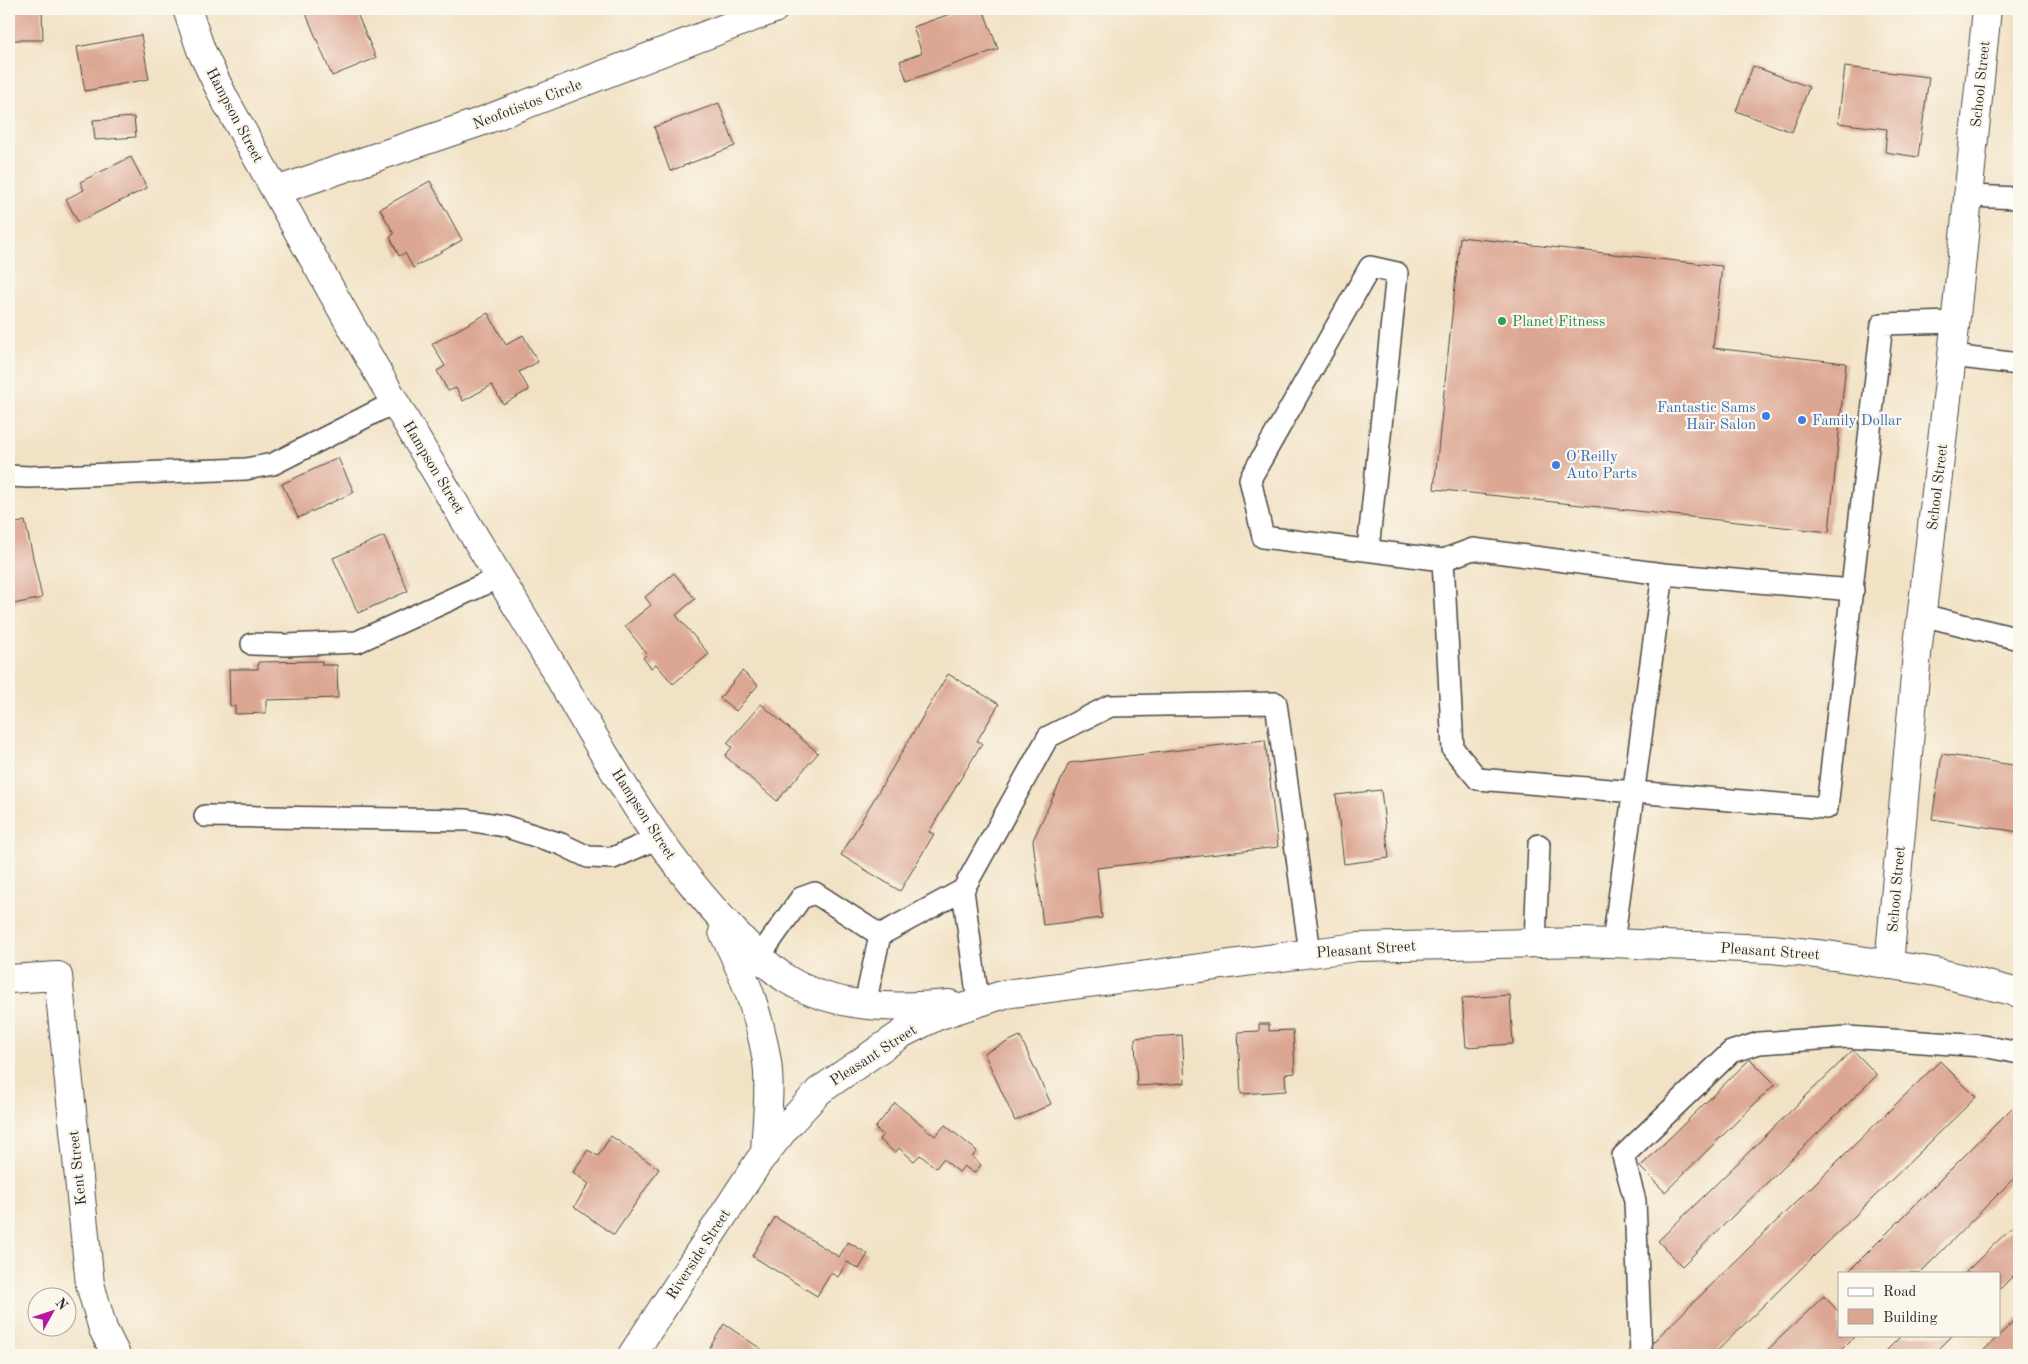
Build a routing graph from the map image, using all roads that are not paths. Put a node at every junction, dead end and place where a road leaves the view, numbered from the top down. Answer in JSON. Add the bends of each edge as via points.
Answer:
{"nodes":[{"id":1,"x":187,"y":9,"type":"edge"},
{"id":2,"x":774,"y":9,"type":"edge"},
{"id":3,"x":1987,"y":9,"type":"edge"},
{"id":4,"x":276,"y":191,"type":"junction"},
{"id":5,"x":1969,"y":196,"type":"junction"},
{"id":6,"x":2019,"y":198,"type":"edge"},
{"id":7,"x":1955,"y":322,"type":"junction"},
{"id":8,"x":1952,"y":356,"type":"junction"},
{"id":9,"x":2019,"y":364,"type":"edge"},
{"id":10,"x":395,"y":402,"type":"junction"},
{"id":11,"x":9,"y":476,"type":"edge"},
{"id":12,"x":1368,"y":550,"type":"junction"},
{"id":13,"x":1443,"y":560,"type":"junction"},
{"id":14,"x":1663,"y":574,"type":"junction"},
{"id":15,"x":500,"y":577,"type":"junction"},
{"id":16,"x":1853,"y":590,"type":"junction"},
{"id":17,"x":1922,"y":615,"type":"junction"},
{"id":18,"x":2019,"y":639,"type":"edge"},
{"id":19,"x":252,"y":644,"type":"dead end"},
{"id":20,"x":1634,"y":793,"type":"junction"},
{"id":21,"x":205,"y":816,"type":"dead end"},
{"id":22,"x":658,"y":838,"type":"junction"},
{"id":23,"x":1539,"y":845,"type":"dead end"},
{"id":24,"x":964,"y":890,"type":"junction"},
{"id":25,"x":712,"y":908,"type":"junction"},
{"id":26,"x":880,"y":935,"type":"junction"},
{"id":27,"x":1535,"y":942,"type":"junction"},
{"id":28,"x":1613,"y":943,"type":"junction"},
{"id":29,"x":1310,"y":953,"type":"junction"},
{"id":30,"x":758,"y":957,"type":"junction"},
{"id":31,"x":1889,"y":965,"type":"junction"},
{"id":32,"x":9,"y":979,"type":"edge"},
{"id":33,"x":2019,"y":993,"type":"edge"},
{"id":34,"x":978,"y":1001,"type":"junction"},
{"id":35,"x":865,"y":1004,"type":"junction"},
{"id":36,"x":2019,"y":1053,"type":"edge"},
{"id":37,"x":765,"y":1154,"type":"junction"},
{"id":38,"x":116,"y":1355,"type":"edge"},
{"id":39,"x":632,"y":1355,"type":"edge"},
{"id":40,"x":1641,"y":1355,"type":"edge"}],
"edges":[{"from":1,"to":4,"type":"street","name":"Hampson Street","via":[[201,50],[224,98]]},
{"from":2,"to":4,"type":"street","name":"Neofotistos Circle","via":[[480,122]]},
{"from":3,"to":5,"type":"street","name":"School Street"},
{"from":4,"to":10,"type":"street","name":"Hampson Street"},
{"from":5,"to":6,"type":"lane"},
{"from":5,"to":7,"type":"street","name":"School Street"},
{"from":7,"to":8,"type":"street","name":"School Street"},
{"from":7,"to":16,"type":"lane","via":[[1882,324]]},
{"from":8,"to":9,"type":"lane"},
{"from":8,"to":17,"type":"street","name":"School Street"},
{"from":10,"to":11,"type":"lane","via":[[274,464],[246,469]]},
{"from":10,"to":15,"type":"street","name":"Hampson Street"},
{"from":12,"to":12,"type":"lane","via":[[1263,537],[1250,479],[1370,267],[1397,273]]},
{"from":12,"to":13,"type":"lane"},
{"from":13,"to":14,"type":"lane","via":[[1473,549]]},
{"from":13,"to":20,"type":"lane","via":[[1453,749],[1478,779]]},
{"from":14,"to":16,"type":"lane"},
{"from":14,"to":20,"type":"lane"},
{"from":15,"to":19,"type":"lane","via":[[357,642]]},
{"from":15,"to":22,"type":"street","name":"Hampson Street"},
{"from":16,"to":20,"type":"lane","via":[[1827,808]]},
{"from":17,"to":18,"type":"lane"},
{"from":17,"to":31,"type":"street","name":"School Street"},
{"from":20,"to":28,"type":"lane"},
{"from":21,"to":22,"type":"lane","via":[[467,820],[504,826],[561,844],[588,857],[605,858],[613,858]]},
{"from":22,"to":25,"type":"street","name":"Hampson Street"},
{"from":23,"to":27,"type":"lane"},
{"from":24,"to":26,"type":"lane"},
{"from":24,"to":29,"type":"lane","via":[[1048,737],[1110,706],[1276,703]]},
{"from":24,"to":34,"type":"lane"},
{"from":25,"to":30,"type":"street","name":"Hampson Street"},
{"from":25,"to":37,"type":"street","name":"Hampson Street","via":[[742,970],[767,1064]]},
{"from":26,"to":30,"type":"lane","via":[[814,893],[801,898]]},
{"from":26,"to":35,"type":"lane"},
{"from":27,"to":28,"type":"street","name":"Pleasant Street"},
{"from":27,"to":29,"type":"street","name":"Pleasant Street","via":[[1357,947]]},
{"from":28,"to":31,"type":"street","name":"Pleasant Street","via":[[1772,949]]},
{"from":29,"to":34,"type":"street","name":"Pleasant Street","via":[[1005,994]]},
{"from":30,"to":35,"type":"street","name":"Hampson Street","via":[[788,980],[817,993]]},
{"from":31,"to":33,"type":"street","name":"Pleasant Street","via":[[1936,972]]},
{"from":32,"to":38,"type":"street","name":"Kent Street","via":[[58,976],[90,1284],[103,1329]]},
{"from":34,"to":35,"type":"street","name":"Hampson Street","via":[[904,1008]]},
{"from":34,"to":37,"type":"street","name":"Pleasant Street","via":[[903,1033],[819,1091]]},
{"from":36,"to":40,"type":"lane","via":[[1983,1046],[1847,1037],[1759,1043],[1730,1052],[1623,1156],[1635,1201]]},
{"from":37,"to":39,"type":"street","name":"Riverside Street"}]}
